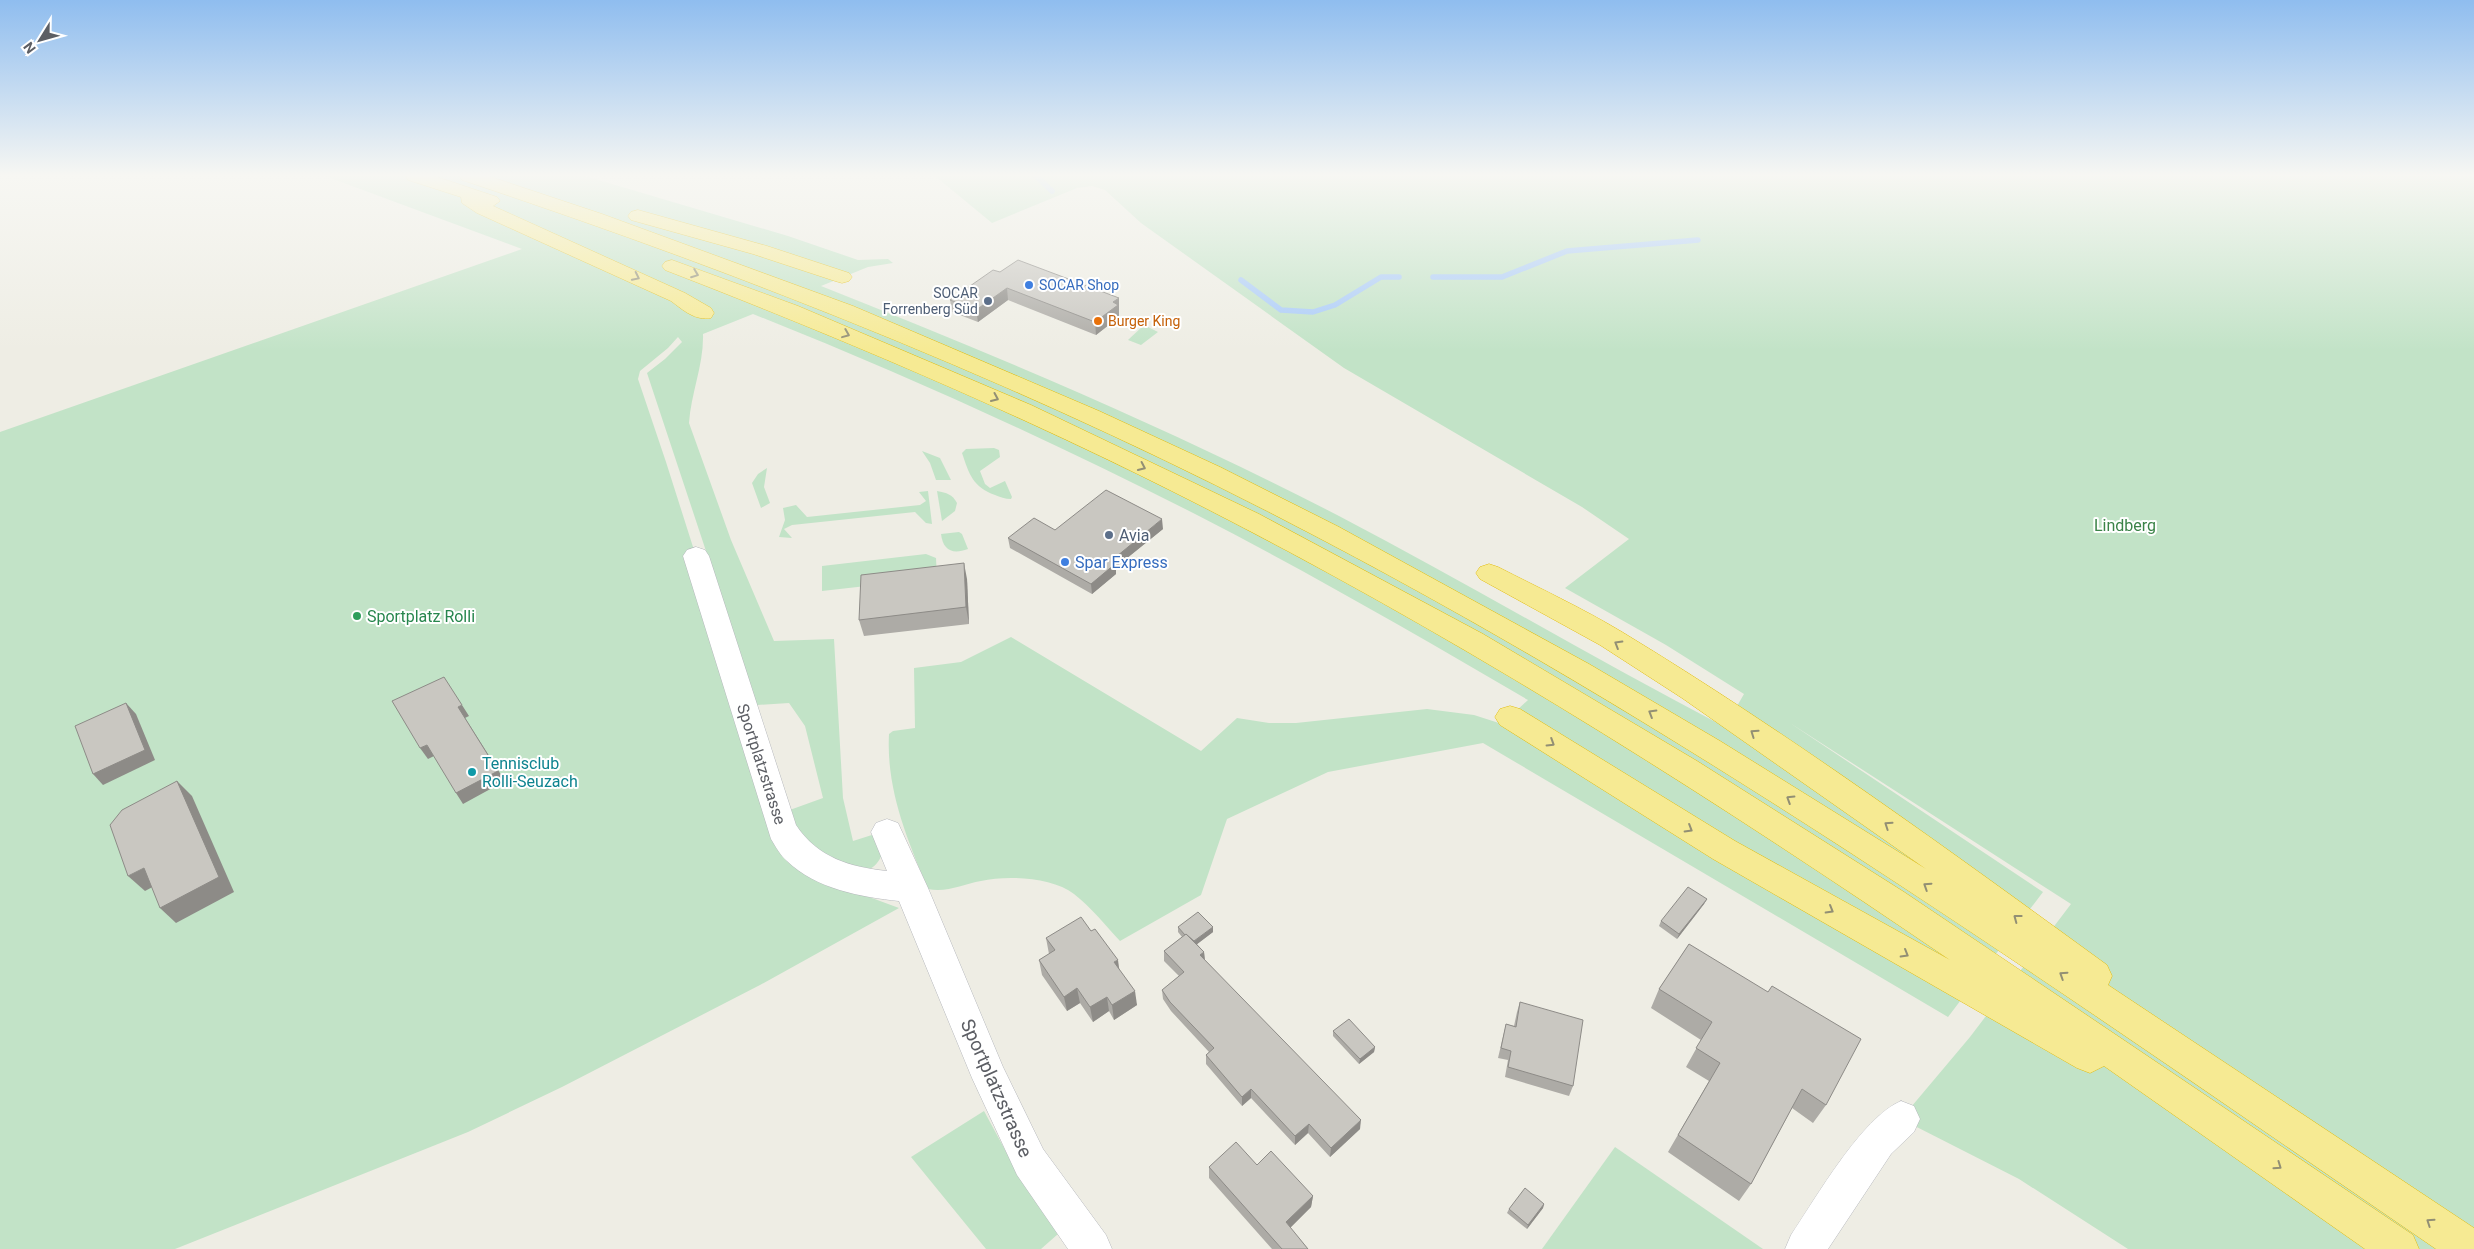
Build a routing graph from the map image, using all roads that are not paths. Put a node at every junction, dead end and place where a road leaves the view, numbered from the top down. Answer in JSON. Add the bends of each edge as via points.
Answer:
{"nodes":[{"id":1,"x":541,"y":234,"type":"edge"},
{"id":2,"x":592,"y":234,"type":"edge"},
{"id":3,"x":636,"y":234,"type":"edge"},
{"id":4,"x":704,"y":234,"type":"edge"},
{"id":5,"x":842,"y":277,"type":"dead end"},
{"id":6,"x":703,"y":313,"type":"dead end"},
{"id":7,"x":696,"y":556,"type":"dead end"},
{"id":8,"x":1489,"y":573,"type":"dead end"},
{"id":9,"x":1510,"y":717,"type":"dead end"},
{"id":10,"x":887,"y":832,"type":"dead end"},
{"id":11,"x":912,"y":888,"type":"junction"},
{"id":12,"x":1901,"y":1118,"type":"dead end"},
{"id":13,"x":2238,"y":1138,"type":"junction"},
{"id":14,"x":2380,"y":1188,"type":"junction"},
{"id":15,"x":1092,"y":1249,"type":"edge"},
{"id":16,"x":1805,"y":1249,"type":"edge"},
{"id":17,"x":2399,"y":1249,"type":"edge"},
{"id":18,"x":2471,"y":1249,"type":"edge"}],
"edges":[{"from":1,"to":6,"type":"highway","one_way":true,"via":[[678,297]]},
{"from":2,"to":13,"type":"highway","one_way":true,"via":[[903,358],[1149,470],[1360,578],[1475,642],[1679,766],[1958,947]]},
{"from":14,"to":3,"type":"highway","one_way":true,"via":[[1964,911],[1723,756],[1548,652],[1349,543],[1140,439],[919,342],[753,276]]},
{"from":4,"to":5,"type":"highway"},
{"from":7,"to":11,"type":"street","name":"Sportplatzstrasse","via":[[782,830],[797,852],[825,871],[862,883]]},
{"from":14,"to":8,"type":"highway","one_way":true,"via":[[1928,852],[1652,664]]},
{"from":9,"to":13,"type":"highway","one_way":true,"via":[[1724,850],[1904,954]]},
{"from":10,"to":11,"type":"street","name":"Sportplatzstrasse"},
{"from":11,"to":15,"type":"street","name":"Sportplatzstrasse","via":[[990,1078],[1030,1162]]},
{"from":12,"to":16,"type":"street","via":[[1878,1141]]},
{"from":13,"to":17,"type":"highway","one_way":true},
{"from":18,"to":14,"type":"highway","one_way":true}]}
